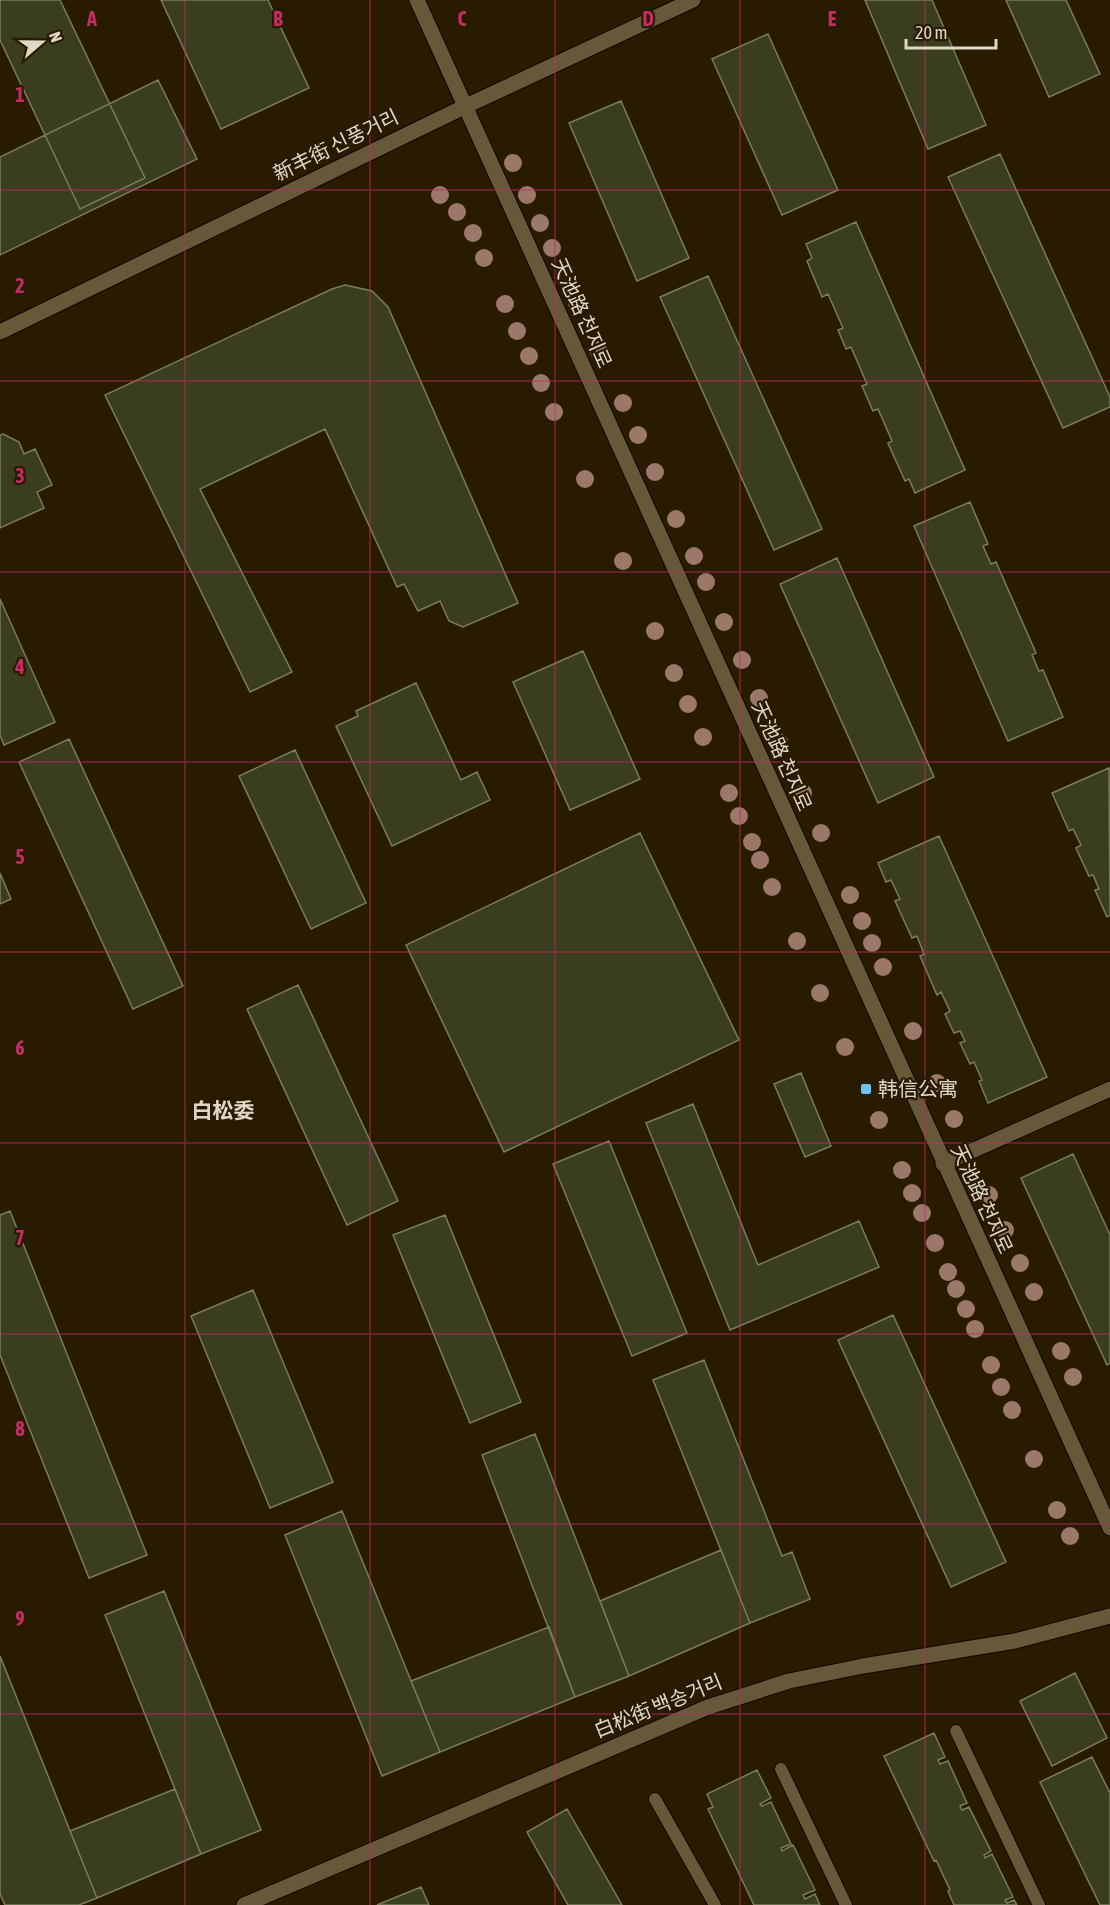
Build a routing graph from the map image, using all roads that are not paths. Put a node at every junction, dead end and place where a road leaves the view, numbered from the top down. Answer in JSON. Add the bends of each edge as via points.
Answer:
{"nodes":[{"id":1,"x":417,"y":0,"type":"edge"},
{"id":2,"x":693,"y":0,"type":"edge"},
{"id":3,"x":466,"y":106,"type":"junction"},
{"id":4,"x":0,"y":332,"type":"edge"},
{"id":5,"x":1110,"y":1089,"type":"edge"},
{"id":6,"x":943,"y":1164,"type":"junction"},
{"id":7,"x":1110,"y":1528,"type":"edge"},
{"id":8,"x":1110,"y":1616,"type":"edge"},
{"id":9,"x":956,"y":1731,"type":"dead end"},
{"id":10,"x":781,"y":1769,"type":"dead end"},
{"id":11,"x":655,"y":1799,"type":"dead end"},
{"id":12,"x":244,"y":1905,"type":"edge"},
{"id":13,"x":715,"y":1905,"type":"edge"},
{"id":14,"x":846,"y":1905,"type":"edge"},
{"id":15,"x":1040,"y":1905,"type":"edge"}],
"edges":[{"from":1,"to":3,"type":"street","name":"天池路 천지로"},
{"from":2,"to":3,"type":"street","name":"新丰街 신풍거리"},
{"from":3,"to":4,"type":"street","name":"新丰街 신풍거리"},
{"from":3,"to":6,"type":"street","name":"天池路 천지로"},
{"from":5,"to":6,"type":"street"},
{"from":6,"to":7,"type":"street","name":"天池路 천지로"},
{"from":8,"to":12,"type":"street","name":"白松街 백송거리","via":[[1015,1641],[789,1681],[708,1707]]},
{"from":9,"to":15,"type":"lane"},
{"from":10,"to":14,"type":"lane"},
{"from":11,"to":13,"type":"lane"}]}
